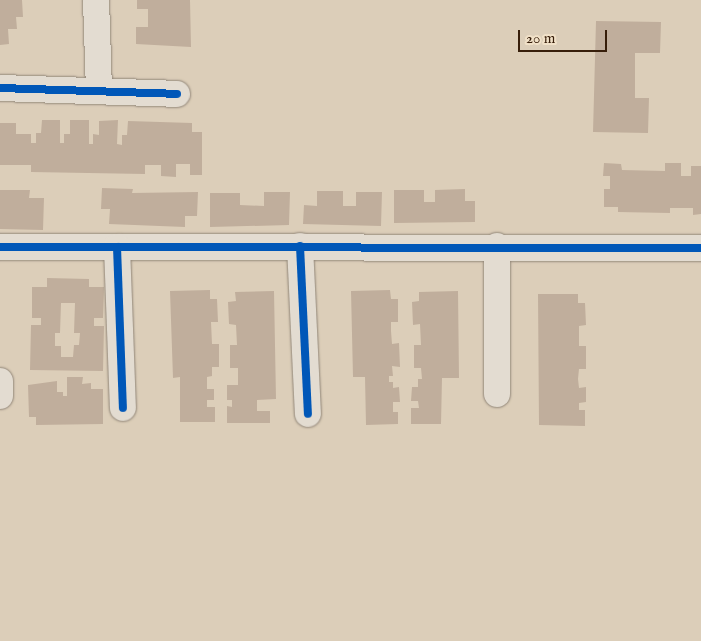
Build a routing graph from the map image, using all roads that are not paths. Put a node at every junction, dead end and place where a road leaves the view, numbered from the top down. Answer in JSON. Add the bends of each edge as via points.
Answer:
{"nodes":[{"id":1,"x":96,"y":0,"type":"edge"},
{"id":2,"x":0,"y":88,"type":"edge"},
{"id":3,"x":99,"y":91,"type":"junction"},
{"id":4,"x":177,"y":94,"type":"dead end"},
{"id":5,"x":300,"y":246,"type":"junction"},
{"id":6,"x":497,"y":246,"type":"junction"},
{"id":7,"x":0,"y":247,"type":"edge"},
{"id":8,"x":117,"y":247,"type":"junction"},
{"id":9,"x":701,"y":248,"type":"edge"},
{"id":10,"x":0,"y":381,"type":"edge"},
{"id":11,"x":497,"y":394,"type":"dead end"},
{"id":12,"x":0,"y":396,"type":"edge"},
{"id":13,"x":123,"y":408,"type":"dead end"},
{"id":14,"x":308,"y":414,"type":"dead end"}],
"edges":[{"from":1,"to":3,"type":"street"},
{"from":2,"to":3,"type":"street"},
{"from":3,"to":4,"type":"street"},
{"from":5,"to":6,"type":"street"},
{"from":5,"to":8,"type":"street"},
{"from":5,"to":14,"type":"street"},
{"from":6,"to":9,"type":"street"},
{"from":6,"to":11,"type":"street"},
{"from":7,"to":8,"type":"street"},
{"from":8,"to":13,"type":"street"},
{"from":10,"to":12,"type":"street"}]}
